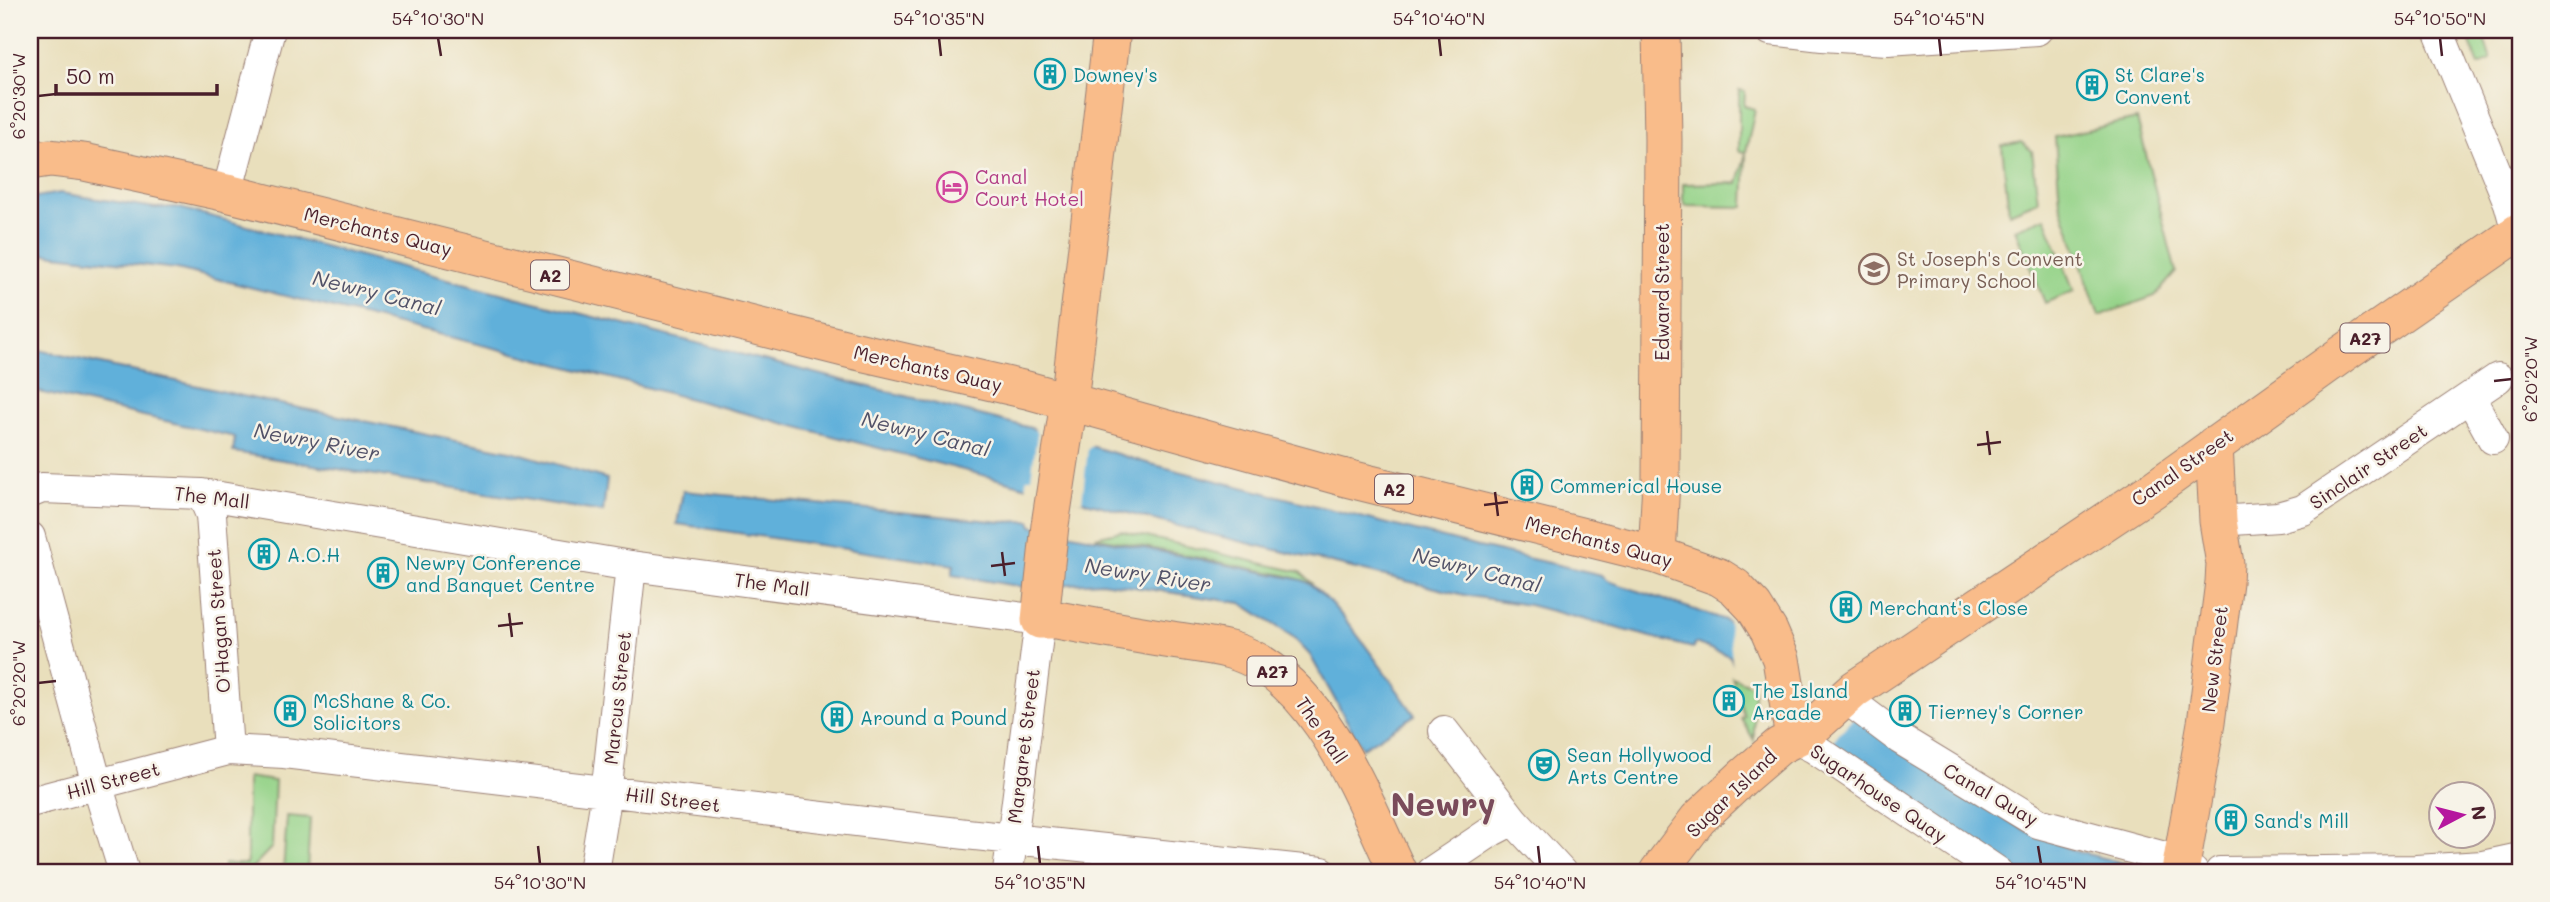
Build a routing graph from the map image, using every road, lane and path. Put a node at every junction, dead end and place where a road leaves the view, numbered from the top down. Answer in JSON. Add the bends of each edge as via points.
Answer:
{"nodes":[{"id":1,"x":270,"y":30,"type":"edge"},
{"id":2,"x":1112,"y":30,"type":"edge"},
{"id":3,"x":1661,"y":30,"type":"edge"},
{"id":4,"x":1770,"y":30,"type":"edge"},
{"id":5,"x":2037,"y":30,"type":"edge"},
{"id":6,"x":2438,"y":30,"type":"edge"},
{"id":7,"x":30,"y":161,"type":"edge"},
{"id":8,"x":227,"y":193,"type":"junction"},
{"id":9,"x":2519,"y":236,"type":"edge"},
{"id":10,"x":2498,"y":378,"type":"dead end"},
{"id":11,"x":2470,"y":397,"type":"junction"},
{"id":12,"x":1066,"y":418,"type":"junction"},
{"id":13,"x":2493,"y":439,"type":"dead end"},
{"id":14,"x":2214,"y":444,"type":"junction"},
{"id":15,"x":30,"y":493,"type":"edge"},
{"id":16,"x":202,"y":494,"type":"junction"},
{"id":17,"x":2218,"y":521,"type":"junction"},
{"id":18,"x":30,"y":537,"type":"edge"},
{"id":19,"x":1657,"y":555,"type":"junction"},
{"id":20,"x":631,"y":566,"type":"junction"},
{"id":21,"x":1041,"y":606,"type":"junction"},
{"id":22,"x":1775,"y":645,"type":"junction"},
{"id":23,"x":1837,"y":697,"type":"junction"},
{"id":24,"x":1797,"y":729,"type":"junction"},
{"id":25,"x":1444,"y":731,"type":"dead end"},
{"id":26,"x":228,"y":750,"type":"junction"},
{"id":27,"x":97,"y":784,"type":"junction"},
{"id":28,"x":606,"y":791,"type":"junction"},
{"id":29,"x":30,"y":802,"type":"edge"},
{"id":30,"x":1503,"y":825,"type":"junction"},
{"id":31,"x":1011,"y":839,"type":"junction"},
{"id":32,"x":2520,"y":858,"type":"edge"},
{"id":33,"x":2184,"y":870,"type":"edge"},
{"id":34,"x":124,"y":872,"type":"edge"},
{"id":35,"x":594,"y":872,"type":"edge"},
{"id":36,"x":1008,"y":872,"type":"edge"},
{"id":37,"x":1322,"y":872,"type":"edge"},
{"id":38,"x":1398,"y":872,"type":"edge"},
{"id":39,"x":1431,"y":872,"type":"edge"},
{"id":40,"x":1561,"y":872,"type":"edge"},
{"id":41,"x":1658,"y":872,"type":"edge"},
{"id":42,"x":1998,"y":872,"type":"edge"},
{"id":43,"x":2220,"y":872,"type":"edge"}],
"edges":[{"from":1,"to":8,"type":"street"},
{"from":2,"to":12,"type":"main road"},
{"from":3,"to":19,"type":"main road","name":"Edward Street"},
{"from":4,"to":5,"type":"street","via":[[1888,40]]},
{"from":6,"to":9,"type":"street"},
{"from":7,"to":8,"type":"main road","name":"Merchants Quay","number":"A2","via":[[84,162]]},
{"from":8,"to":12,"type":"main road","name":"Merchants Quay","number":"A2","via":[[1027,390]]},
{"from":9,"to":14,"type":"main road","name":"Canal Street","number":"A27"},
{"from":10,"to":11,"type":"street","name":"Sinclair Street"},
{"from":11,"to":13,"type":"street"},
{"from":11,"to":17,"type":"street","name":"Sinclair Street","via":[[2303,510],[2278,517]]},
{"from":12,"to":19,"type":"main road","name":"Merchants Quay","number":"A2","via":[[1342,477]]},
{"from":12,"to":21,"type":"main road"},
{"from":14,"to":17,"type":"main road","name":"New Street"},
{"from":14,"to":23,"type":"main road","name":"Canal Street","number":"A27","via":[[2154,489]]},
{"from":15,"to":16,"type":"street","name":"The Mall","via":[[50,488]]},
{"from":16,"to":20,"type":"street","name":"The Mall"},
{"from":16,"to":26,"type":"street","name":"O'Hagan Street","via":[[211,515]]},
{"from":17,"to":33,"type":"main road","name":"New Street","via":[[2224,582]]},
{"from":18,"to":27,"type":"street"},
{"from":19,"to":22,"type":"main road","name":"Merchants Quay","number":"A2","via":[[1735,587],[1754,607]]},
{"from":20,"to":21,"type":"street","name":"The Mall"},
{"from":20,"to":28,"type":"street","name":"Marcus Street"},
{"from":21,"to":31,"type":"street","name":"Margaret Street"},
{"from":21,"to":38,"type":"main road","name":"The Mall","number":"A27","via":[[1057,620],[1230,650],[1260,663],[1292,686],[1352,775]]},
{"from":22,"to":23,"type":"main road","name":"Merchants Quay","number":"A2","via":[[1806,682]]},
{"from":22,"to":24,"type":"main road","name":"Merchants Quay","number":"A2"},
{"from":23,"to":24,"type":"main road","name":"Sugar Island"},
{"from":23,"to":33,"type":"street","name":"Canal Quay","via":[[2038,823],[2161,856]]},
{"from":24,"to":41,"type":"main road","name":"Sugar Island","via":[[1698,819]]},
{"from":24,"to":42,"type":"street","name":"Sugarhouse Quay","via":[[1814,748]]},
{"from":25,"to":30,"type":"street"},
{"from":26,"to":27,"type":"street","name":"Hill Street"},
{"from":26,"to":28,"type":"street","name":"Hill Street"},
{"from":27,"to":29,"type":"street","name":"Hill Street"},
{"from":27,"to":34,"type":"street"},
{"from":28,"to":31,"type":"street","name":"Hill Street"},
{"from":28,"to":35,"type":"street","name":"Marcus Street"},
{"from":30,"to":39,"type":"street"},
{"from":30,"to":40,"type":"street"},
{"from":31,"to":36,"type":"street","name":"Margaret Street"},
{"from":31,"to":37,"type":"street","name":"Hill Street"},
{"from":32,"to":43,"type":"street","via":[[2483,866],[2416,870]]}]}
